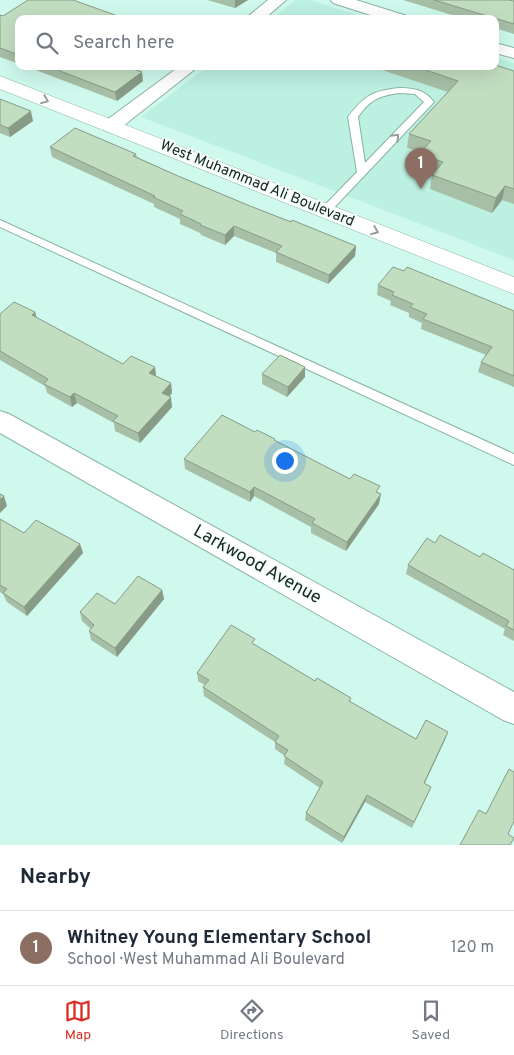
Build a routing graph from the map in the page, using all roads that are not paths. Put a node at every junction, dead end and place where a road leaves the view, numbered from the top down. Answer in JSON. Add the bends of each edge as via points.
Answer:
{"nodes":[{"id":1,"x":278,"y":0,"type":"edge"},
{"id":2,"x":339,"y":0,"type":"edge"},
{"id":3,"x":258,"y":15,"type":"edge"},
{"id":4,"x":388,"y":15,"type":"edge"},
{"id":5,"x":499,"y":49,"type":"edge"},
{"id":6,"x":514,"y":53,"type":"edge"},
{"id":7,"x":187,"y":70,"type":"edge"},
{"id":8,"x":0,"y":82,"type":"edge"},
{"id":9,"x":111,"y":126,"type":"junction"},
{"id":10,"x":362,"y":172,"type":"junction"},
{"id":11,"x":325,"y":211,"type":"junction"},
{"id":12,"x":0,"y":223,"type":"edge"},
{"id":13,"x":514,"y":286,"type":"edge"},
{"id":14,"x":0,"y":421,"type":"edge"},
{"id":15,"x":514,"y":460,"type":"edge"},
{"id":16,"x":514,"y":709,"type":"edge"}],
"edges":[{"from":1,"to":3,"type":"street"},
{"from":2,"to":4,"type":"street"},
{"from":5,"to":6,"type":"street"},
{"from":7,"to":9,"type":"street"},
{"from":8,"to":9,"type":"street","name":"West Muhammad Ali Boulevard","one_way":true},
{"from":9,"to":11,"type":"street","name":"West Muhammad Ali Boulevard"},
{"from":10,"to":10,"type":"lane","one_way":true,"via":[[429,102],[426,96],[416,90],[386,92],[366,101],[353,117]]},
{"from":10,"to":11,"type":"lane"},
{"from":11,"to":13,"type":"street","name":"West Muhammad Ali Boulevard","one_way":true},
{"from":12,"to":15,"type":"lane"},
{"from":14,"to":16,"type":"street","name":"Larkwood Avenue"}]}
